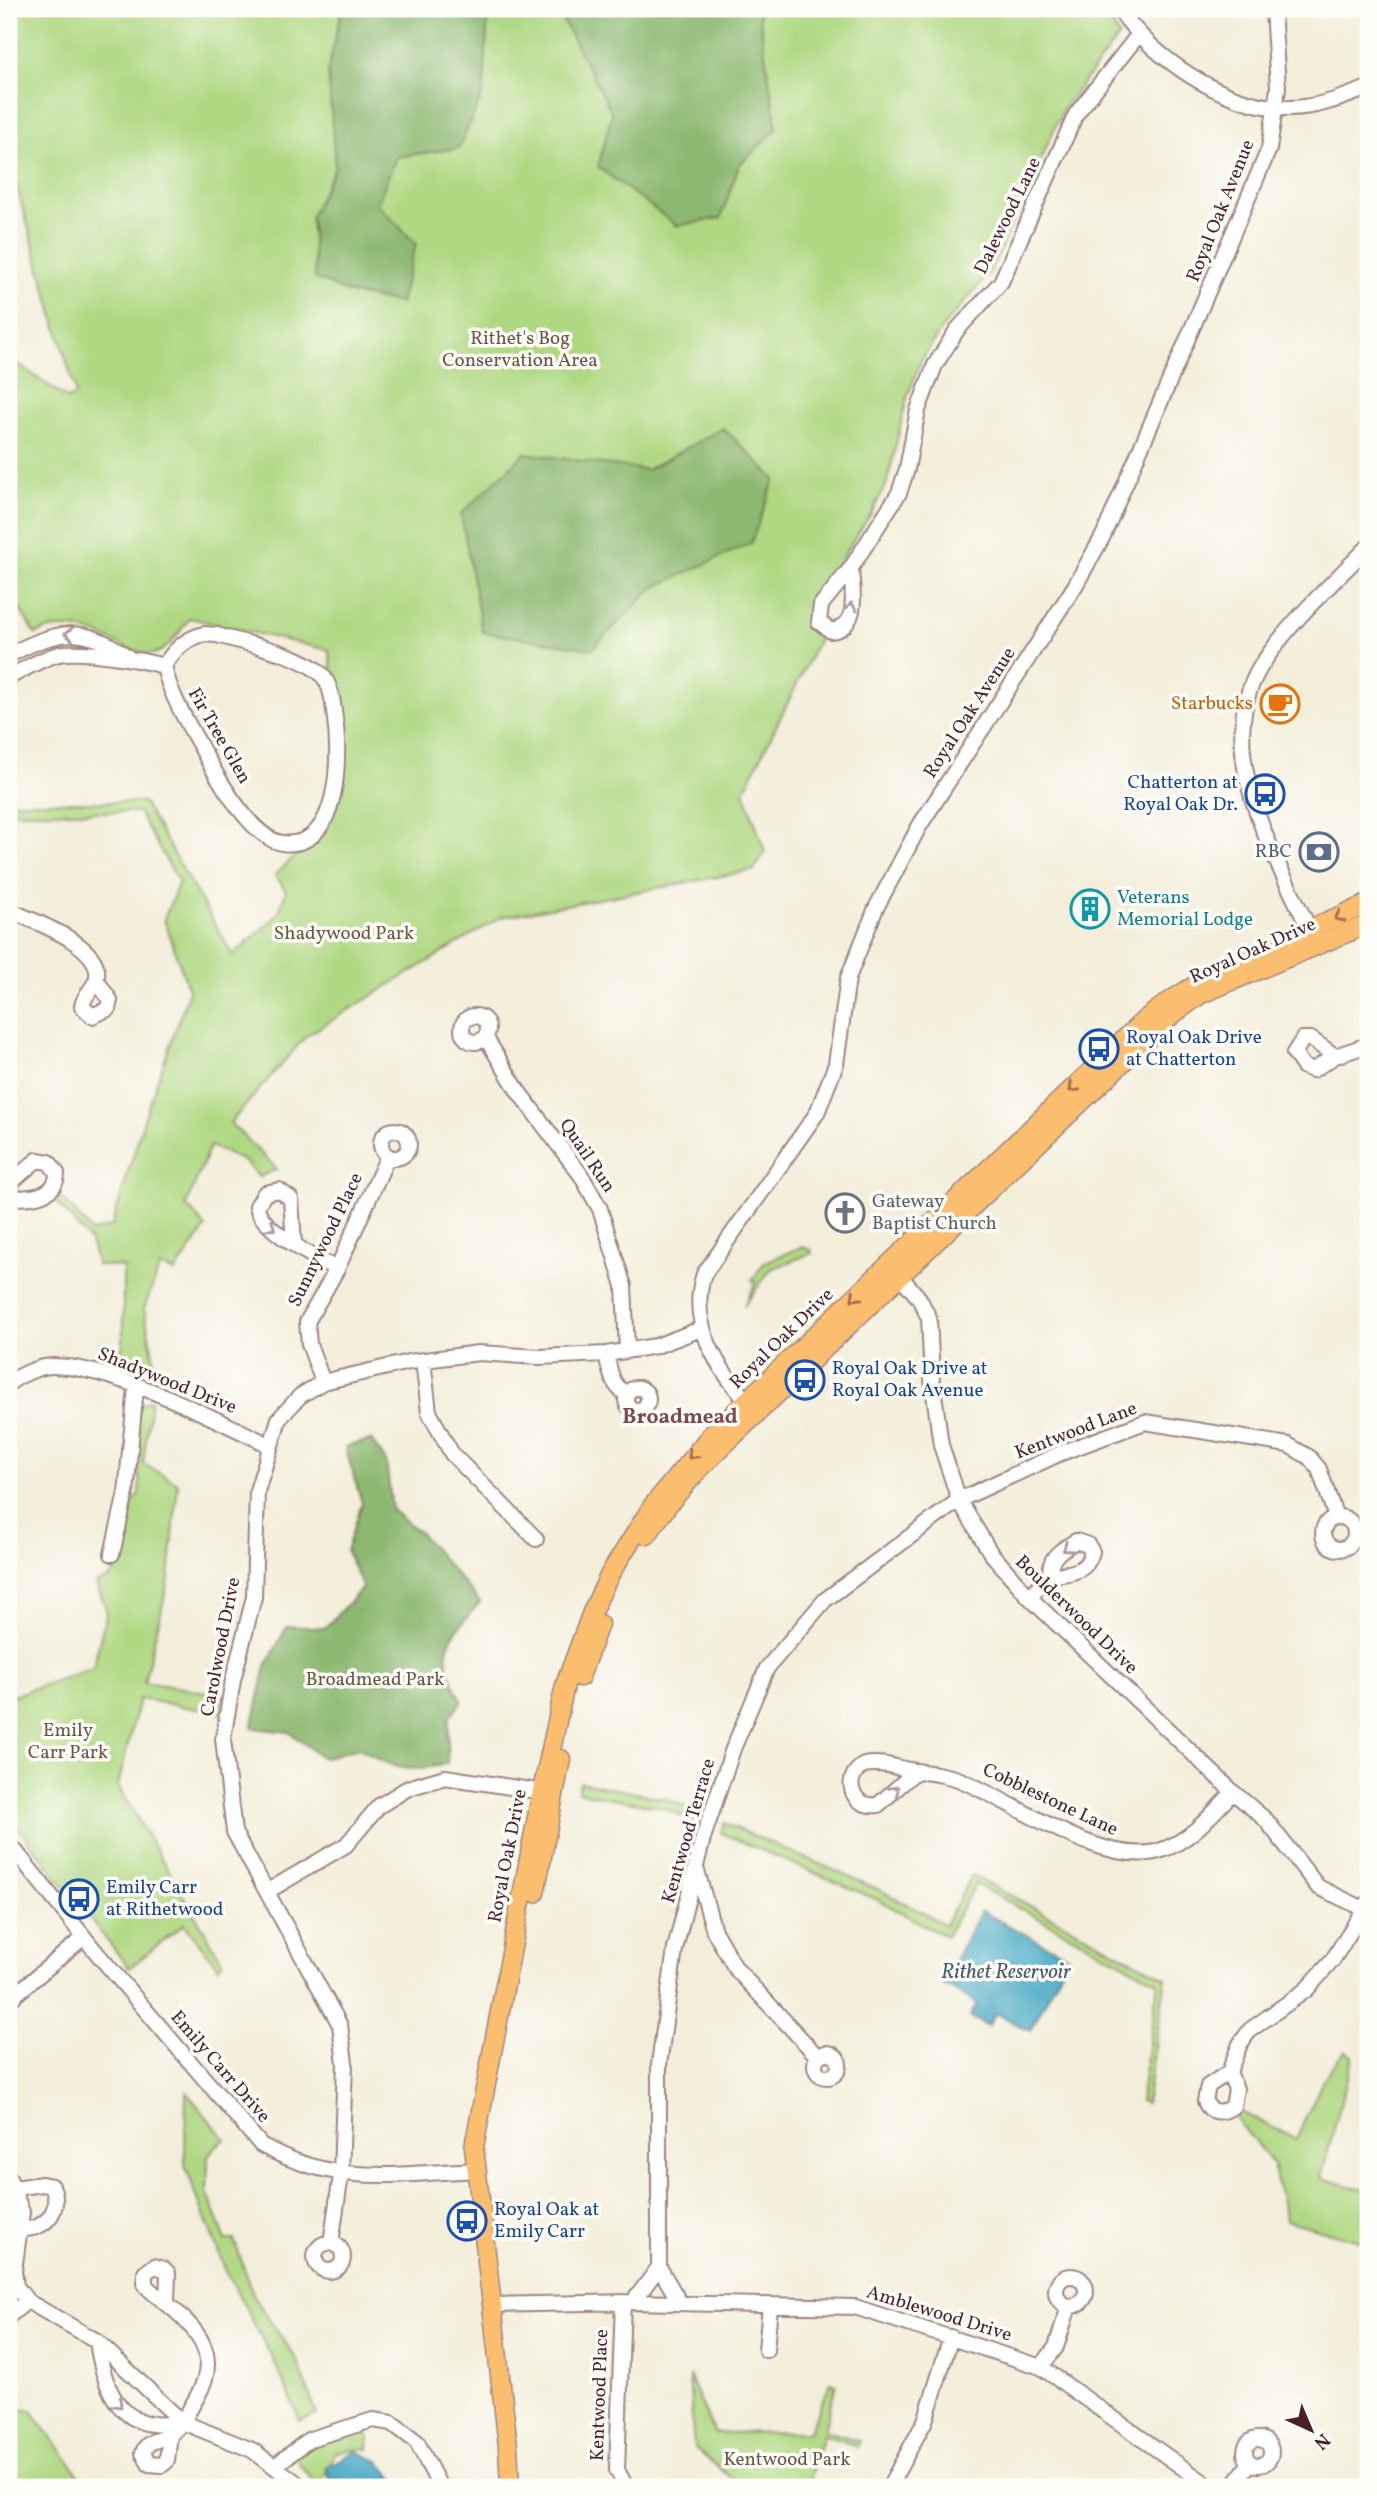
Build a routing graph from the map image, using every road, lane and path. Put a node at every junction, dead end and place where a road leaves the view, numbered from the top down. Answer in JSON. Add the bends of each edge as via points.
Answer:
{"nodes":[{"id":1,"x":1119,"y":9,"type":"edge"},
{"id":2,"x":1273,"y":9,"type":"edge"},
{"id":3,"x":1139,"y":34,"type":"junction"},
{"id":4,"x":1368,"y":88,"type":"edge"},
{"id":5,"x":1276,"y":107,"type":"junction"},
{"id":6,"x":1368,"y":547,"type":"edge"},
{"id":7,"x":851,"y":568,"type":"dead end"},
{"id":8,"x":9,"y":655,"type":"edge"},
{"id":9,"x":128,"y":657,"type":"junction"},
{"id":10,"x":164,"y":666,"type":"junction"},
{"id":11,"x":9,"y":677,"type":"edge"},
{"id":12,"x":1368,"y":904,"type":"edge"},
{"id":13,"x":9,"y":910,"type":"edge"},
{"id":14,"x":1368,"y":924,"type":"edge"},
{"id":15,"x":1313,"y":937,"type":"junction"},
{"id":16,"x":97,"y":981,"type":"dead end"},
{"id":17,"x":486,"y":1038,"type":"dead end"},
{"id":18,"x":1368,"y":1045,"type":"edge"},
{"id":19,"x":1335,"y":1056,"type":"dead end"},
{"id":20,"x":388,"y":1156,"type":"dead end"},
{"id":21,"x":9,"y":1184,"type":"edge"},
{"id":22,"x":9,"y":1197,"type":"edge"},
{"id":23,"x":294,"y":1243,"type":"dead end"},
{"id":24,"x":337,"y":1269,"type":"junction"},
{"id":25,"x":894,"y":1270,"type":"junction"},
{"id":26,"x":701,"y":1329,"type":"junction"},
{"id":27,"x":626,"y":1351,"type":"junction"},
{"id":28,"x":606,"y":1354,"type":"junction"},
{"id":29,"x":423,"y":1360,"type":"junction"},
{"id":30,"x":323,"y":1382,"type":"junction"},
{"id":31,"x":9,"y":1383,"type":"edge"},
{"id":32,"x":136,"y":1387,"type":"junction"},
{"id":33,"x":627,"y":1394,"type":"dead end"},
{"id":34,"x":752,"y":1407,"type":"junction"},
{"id":35,"x":269,"y":1445,"type":"junction"},
{"id":36,"x":959,"y":1500,"type":"junction"},
{"id":37,"x":1336,"y":1517,"type":"dead end"},
{"id":38,"x":536,"y":1539,"type":"dead end"},
{"id":39,"x":112,"y":1554,"type":"dead end"},
{"id":40,"x":1051,"y":1576,"type":"dead end"},
{"id":41,"x":1029,"y":1597,"type":"junction"},
{"id":42,"x":916,"y":1772,"type":"dead end"},
{"id":43,"x":548,"y":1792,"type":"junction"},
{"id":44,"x":1233,"y":1792,"type":"junction"},
{"id":45,"x":9,"y":1843,"type":"edge"},
{"id":46,"x":696,"y":1869,"type":"junction"},
{"id":47,"x":268,"y":1891,"type":"junction"},
{"id":48,"x":1367,"y":1907,"type":"edge"},
{"id":49,"x":84,"y":1937,"type":"junction"},
{"id":50,"x":9,"y":2000,"type":"edge"},
{"id":51,"x":818,"y":2057,"type":"dead end"},
{"id":52,"x":1229,"y":2072,"type":"dead end"},
{"id":53,"x":477,"y":2170,"type":"junction"},
{"id":54,"x":341,"y":2175,"type":"junction"},
{"id":55,"x":12,"y":2183,"type":"edge"},
{"id":56,"x":22,"y":2229,"type":"junction"},
{"id":57,"x":331,"y":2243,"type":"dead end"},
{"id":58,"x":659,"y":2267,"type":"junction"},
{"id":59,"x":12,"y":2288,"type":"edge"},
{"id":60,"x":27,"y":2301,"type":"junction"},
{"id":61,"x":628,"y":2302,"type":"junction"},
{"id":62,"x":167,"y":2303,"type":"dead end"},
{"id":63,"x":680,"y":2303,"type":"junction"},
{"id":64,"x":491,"y":2305,"type":"junction"},
{"id":65,"x":770,"y":2305,"type":"junction"},
{"id":66,"x":1069,"y":2306,"type":"dead end"},
{"id":67,"x":9,"y":2316,"type":"edge"},
{"id":68,"x":951,"y":2337,"type":"junction"},
{"id":69,"x":97,"y":2341,"type":"junction"},
{"id":70,"x":766,"y":2350,"type":"dead end"},
{"id":71,"x":1041,"y":2367,"type":"junction"},
{"id":72,"x":182,"y":2422,"type":"junction"},
{"id":73,"x":170,"y":2434,"type":"dead end"},
{"id":74,"x":1250,"y":2463,"type":"dead end"},
{"id":75,"x":276,"y":2465,"type":"junction"},
{"id":76,"x":302,"y":2487,"type":"edge"},
{"id":77,"x":440,"y":2487,"type":"edge"},
{"id":78,"x":510,"y":2487,"type":"edge"},
{"id":79,"x":626,"y":2487,"type":"edge"},
{"id":80,"x":890,"y":2487,"type":"edge"},
{"id":81,"x":1210,"y":2487,"type":"edge"},
{"id":82,"x":1232,"y":2487,"type":"edge"}],
"edges":[{"from":1,"to":3,"type":"street"},
{"from":2,"to":5,"type":"street","name":"Royal Oak Avenue"},
{"from":3,"to":5,"type":"street","via":[[1214,88],[1251,103]]},
{"from":3,"to":7,"type":"street","name":"Dalewood Lane","via":[[1076,114],[1001,282],[957,330],[935,365],[918,410],[898,493]]},
{"from":4,"to":5,"type":"street","via":[[1332,102]]},
{"from":5,"to":26,"type":"street","name":"Royal Oak Avenue","via":[[1261,171],[1116,510],[1076,586],[936,799],[890,879],[848,978],[835,1064],[825,1097],[709,1265],[699,1296]]},
{"from":6,"to":15,"type":"street","via":[[1271,652],[1251,685],[1244,711],[1241,749],[1250,791]]},
{"from":9,"to":8,"type":"street","one_way":true,"via":[[94,639],[65,632]]},
{"from":9,"to":10,"type":"street"},
{"from":9,"to":11,"type":"street","via":[[55,654]]},
{"from":10,"to":10,"type":"street","name":"Fir Tree Glen","via":[[175,699],[239,808],[266,836],[281,843],[297,842],[312,834],[325,817],[337,782],[337,733],[324,676],[301,661],[217,635],[191,637]]},
{"from":12,"to":15,"type":"main road","name":"Royal Oak Drive","one_way":true},
{"from":13,"to":16,"type":"street","via":[[83,948],[97,972]]},
{"from":14,"to":15,"type":"main road","name":"Royal Oak Drive"},
{"from":15,"to":25,"type":"main road","name":"Royal Oak Drive","via":[[1201,994],[1172,1015]]},
{"from":17,"to":27,"type":"street","name":"Quail Run","via":[[600,1209],[624,1286]]},
{"from":18,"to":19,"type":"street"},
{"from":20,"to":24,"type":"street","name":"Sunnywood Place"},
{"from":21,"to":22,"type":"street","via":[[37,1160],[50,1162],[57,1173],[50,1190],[29,1198]]},
{"from":23,"to":24,"type":"street"},
{"from":24,"to":30,"type":"street","name":"Sunnywood Place","via":[[307,1322],[309,1344]]},
{"from":25,"to":34,"type":"main road","name":"Royal Oak Drive"},
{"from":25,"to":36,"type":"street","name":"Boulderwood Drive","via":[[919,1298],[929,1318],[941,1445]]},
{"from":26,"to":27,"type":"street","name":"Carolwood Drive","via":[[656,1346]]},
{"from":26,"to":34,"type":"street","name":"Royal Oak Avenue","via":[[734,1388]]},
{"from":27,"to":28,"type":"street","name":"Carolwood Drive"},
{"from":28,"to":29,"type":"street","name":"Carolwood Drive","via":[[539,1357],[479,1353]]},
{"from":28,"to":33,"type":"street","via":[[613,1381]]},
{"from":29,"to":30,"type":"street","name":"Carolwood Drive"},
{"from":29,"to":38,"type":"street","via":[[429,1412],[452,1454]]},
{"from":30,"to":35,"type":"street","name":"Carolwood Drive","via":[[300,1396],[279,1419]]},
{"from":31,"to":32,"type":"street","name":"Shadywood Drive","via":[[50,1366],[81,1368]]},
{"from":32,"to":35,"type":"street","name":"Shadywood Drive"},
{"from":32,"to":39,"type":"street","via":[[126,1493]]},
{"from":34,"to":43,"type":"main road","name":"Royal Oak Drive","via":[[670,1502],[618,1583],[573,1700]]},
{"from":35,"to":47,"type":"street","name":"Carolwood Drive","via":[[257,1491],[254,1597],[223,1739],[234,1832]]},
{"from":36,"to":37,"type":"street","name":"Kentwood Lane","via":[[1061,1453],[1145,1422],[1288,1445],[1319,1469]]},
{"from":36,"to":41,"type":"street","name":"Boulderwood Drive","via":[[1001,1569]]},
{"from":36,"to":46,"type":"street","name":"Kentwood Terrace","via":[[825,1600],[767,1668],[729,1761]]},
{"from":40,"to":41,"type":"street"},
{"from":41,"to":44,"type":"street","name":"Boulderwood Drive"},
{"from":42,"to":44,"type":"street","name":"Cobblestone Lane","via":[[929,1770],[960,1780],[1104,1849],[1131,1854],[1162,1850],[1189,1835]]},
{"from":43,"to":47,"type":"street","via":[[445,1777],[408,1788],[379,1806],[346,1845]]},
{"from":43,"to":53,"type":"main road","name":"Royal Oak Drive","via":[[487,2140]]},
{"from":44,"to":48,"type":"street","name":"Boulderwood Drive","via":[[1266,1820],[1318,1887]]},
{"from":45,"to":49,"type":"street","name":"Emily Carr Drive"},
{"from":46,"to":51,"type":"street","via":[[714,1931],[736,1969]]},
{"from":46,"to":58,"type":"street","name":"Kentwood Terrace","via":[[675,1949],[659,2065]]},
{"from":47,"to":54,"type":"street","name":"Carolwood Drive","via":[[340,2025],[345,2063]]},
{"from":48,"to":52,"type":"street","via":[[1332,1961],[1306,1990],[1250,2030]]},
{"from":49,"to":50,"type":"street"},
{"from":49,"to":54,"type":"street","name":"Emily Carr Drive","via":[[261,2145],[298,2164]]},
{"from":53,"to":54,"type":"street","name":"Emily Carr Drive"},
{"from":53,"to":64,"type":"main road","name":"Royal Oak Drive"},
{"from":54,"to":57,"type":"street","name":"Carolwood Drive"},
{"from":55,"to":56,"type":"street","via":[[22,2212]]},
{"from":55,"to":56,"type":"street","via":[[52,2186],[57,2197],[45,2223]]},
{"from":56,"to":59,"type":"street"},
{"from":58,"to":61,"type":"street"},
{"from":58,"to":63,"type":"street"},
{"from":59,"to":60,"type":"street"},
{"from":60,"to":67,"type":"street"},
{"from":60,"to":69,"type":"street"},
{"from":61,"to":63,"type":"street","name":"Amblewood Drive"},
{"from":61,"to":64,"type":"street","name":"Amblewood Drive"},
{"from":61,"to":79,"type":"street","name":"Kentwood Place","via":[[617,2470]]},
{"from":62,"to":72,"type":"street","via":[[202,2340],[210,2365]]},
{"from":63,"to":65,"type":"street","name":"Amblewood Drive"},
{"from":64,"to":78,"type":"main road","name":"Royal Oak Drive"},
{"from":65,"to":68,"type":"street","name":"Amblewood Drive","via":[[855,2307]]},
{"from":65,"to":70,"type":"street"},
{"from":66,"to":71,"type":"street","via":[[1056,2347]]},
{"from":68,"to":71,"type":"street","name":"Amblewood Drive"},
{"from":68,"to":80,"type":"street","via":[[925,2421]]},
{"from":69,"to":72,"type":"street"},
{"from":69,"to":72,"type":"street","one_way":true,"via":[[112,2400],[141,2421],[166,2426]]},
{"from":71,"to":81,"type":"street","name":"Amblewood Drive"},
{"from":72,"to":73,"type":"street"},
{"from":72,"to":75,"type":"street","via":[[222,2436]]},
{"from":74,"to":82,"type":"street"},
{"from":75,"to":76,"type":"street"},
{"from":75,"to":77,"type":"street","via":[[310,2439],[373,2420],[392,2423],[417,2442]]}]}
